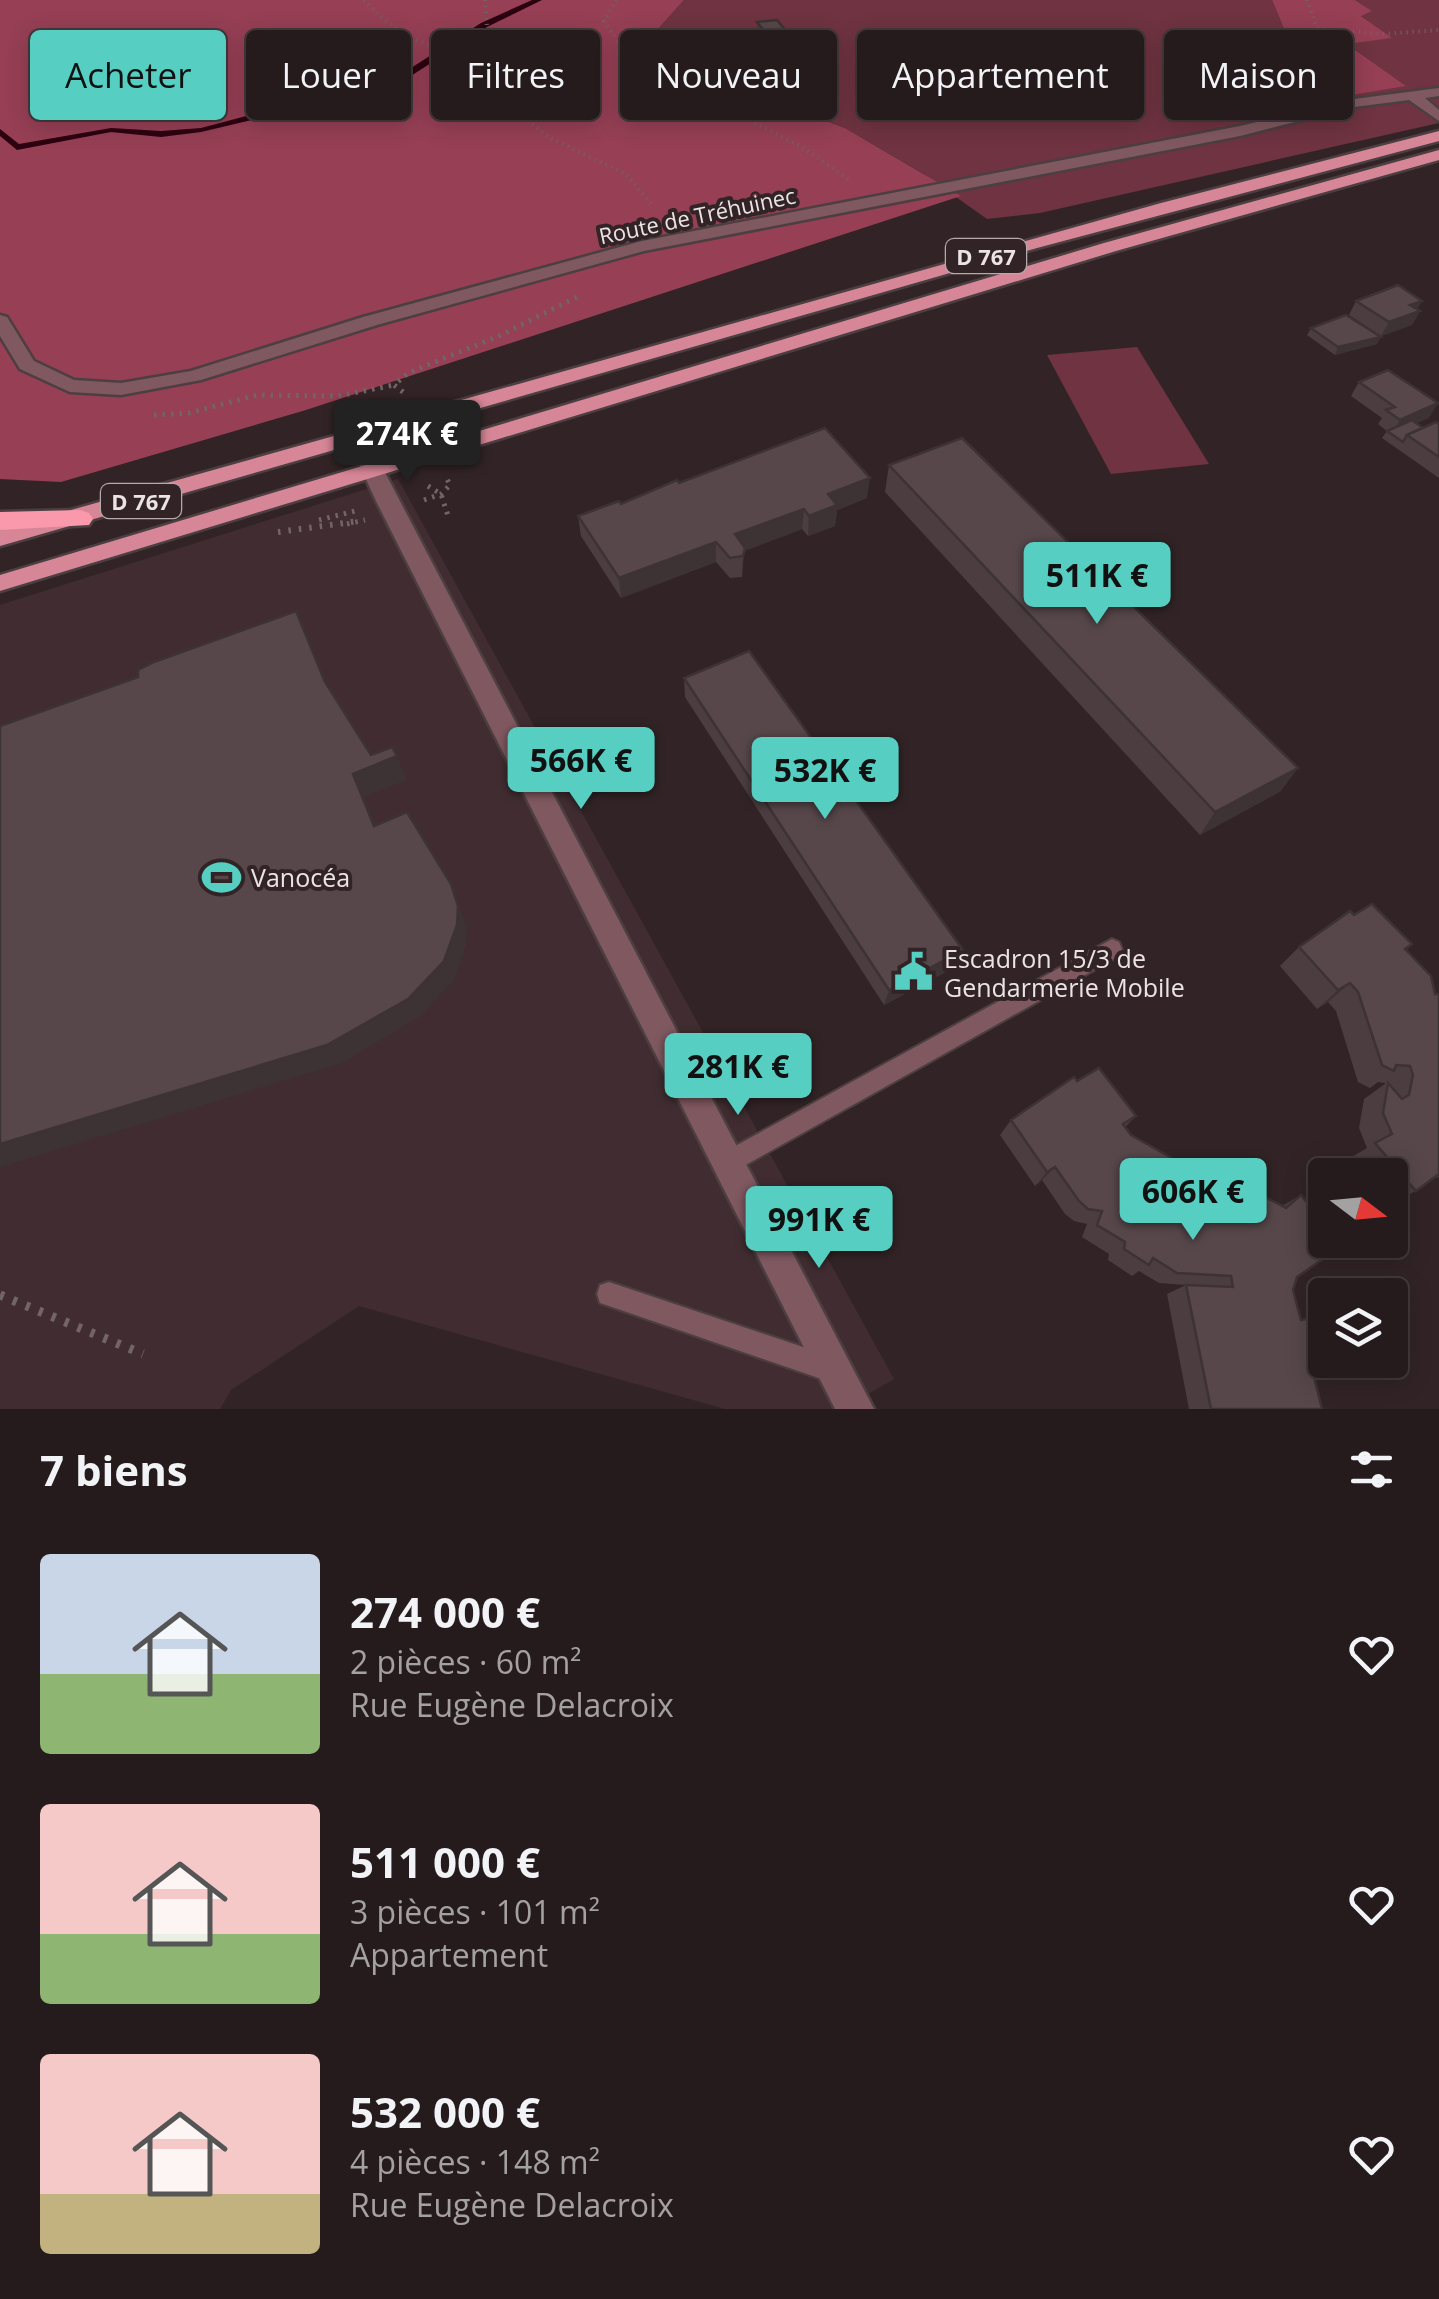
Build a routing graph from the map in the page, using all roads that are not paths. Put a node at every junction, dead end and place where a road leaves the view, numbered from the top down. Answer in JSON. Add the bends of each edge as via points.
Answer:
{"nodes":[{"id":1,"x":1439,"y":92,"type":"edge"},
{"id":2,"x":1412,"y":95,"type":"junction"},
{"id":3,"x":1439,"y":117,"type":"edge"},
{"id":4,"x":1439,"y":136,"type":"edge"},
{"id":5,"x":1439,"y":155,"type":"edge"},
{"id":6,"x":0,"y":321,"type":"edge"},
{"id":7,"x":357,"y":438,"type":"junction"},
{"id":8,"x":372,"y":471,"type":"junction"},
{"id":9,"x":80,"y":519,"type":"junction"},
{"id":10,"x":0,"y":521,"type":"edge"},
{"id":11,"x":0,"y":538,"type":"edge"},
{"id":12,"x":0,"y":583,"type":"edge"},
{"id":13,"x":1112,"y":948,"type":"dead end"},
{"id":14,"x":726,"y":1164,"type":"junction"},
{"id":15,"x":609,"y":1294,"type":"dead end"},
{"id":16,"x":834,"y":1370,"type":"junction"},
{"id":17,"x":855,"y":1409,"type":"edge"}],
"edges":[{"from":1,"to":2,"type":"street","name":"Route de Tréhuinec"},
{"from":2,"to":3,"type":"street"},
{"from":2,"to":6,"type":"street","name":"Route de Tréhuinec","via":[[642,246],[194,376],[121,389],[70,386],[27,365]]},
{"from":4,"to":7,"type":"main road","number":"D 767","via":[[1094,224]]},
{"from":5,"to":8,"type":"main road","number":"D 767"},
{"from":7,"to":8,"type":"street"},
{"from":7,"to":9,"type":"main road","number":"D 767"},
{"from":8,"to":12,"type":"main road","number":"D 767"},
{"from":8,"to":14,"type":"street"},
{"from":9,"to":10,"type":"highway"},
{"from":9,"to":11,"type":"main road","number":"D 767"},
{"from":13,"to":14,"type":"lane"},
{"from":14,"to":16,"type":"street"},
{"from":15,"to":16,"type":"lane"},
{"from":16,"to":17,"type":"street"}]}
